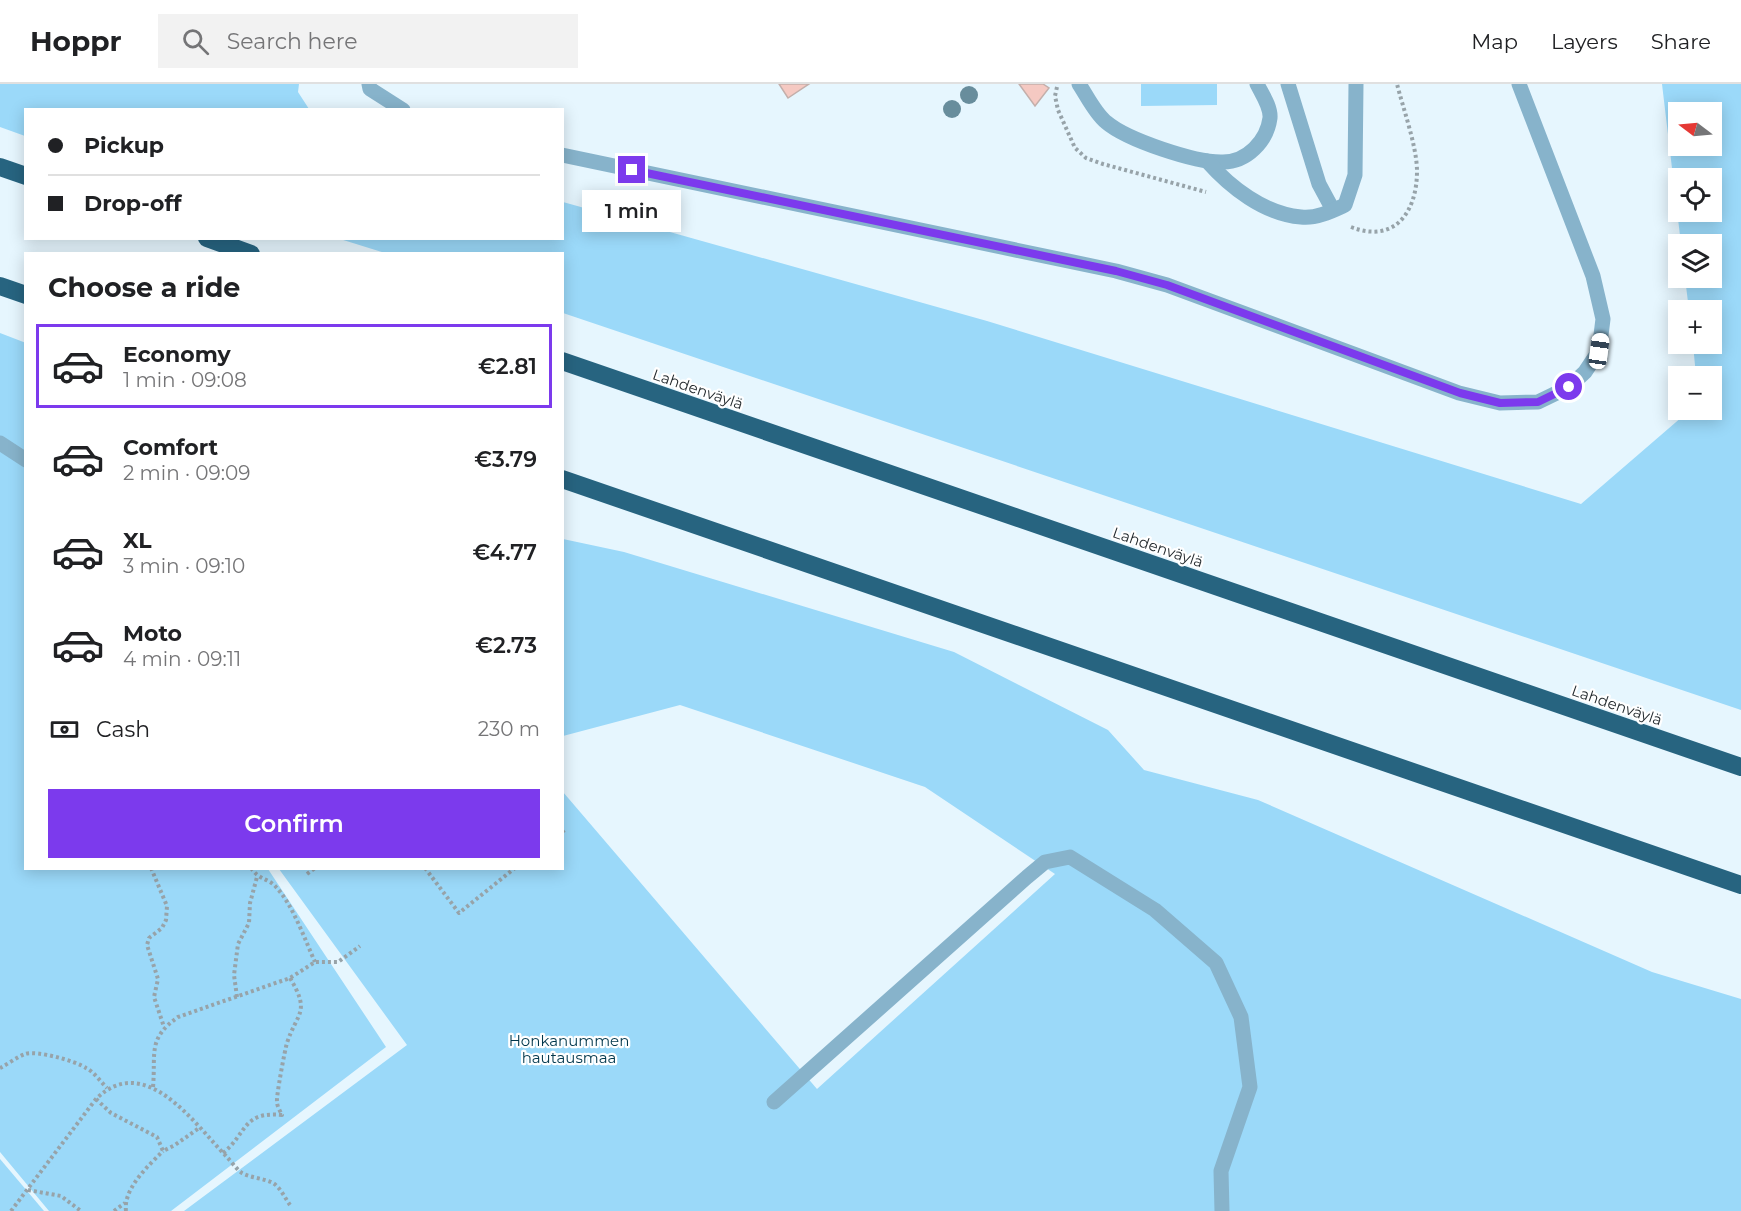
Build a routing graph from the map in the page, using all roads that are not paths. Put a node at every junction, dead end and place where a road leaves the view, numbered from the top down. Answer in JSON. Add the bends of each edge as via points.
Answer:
{"nodes":[{"id":1,"x":369,"y":84,"type":"edge"},
{"id":2,"x":1079,"y":84,"type":"edge"},
{"id":3,"x":1257,"y":84,"type":"edge"},
{"id":4,"x":1288,"y":84,"type":"edge"},
{"id":5,"x":1356,"y":84,"type":"edge"},
{"id":6,"x":1519,"y":84,"type":"edge"},
{"id":7,"x":400,"y":108,"type":"edge"},
{"id":8,"x":564,"y":155,"type":"edge"},
{"id":9,"x":1207,"y":161,"type":"junction"},
{"id":10,"x":0,"y":167,"type":"edge"},
{"id":11,"x":24,"y":175,"type":"edge"},
{"id":12,"x":1333,"y":210,"type":"junction"},
{"id":13,"x":212,"y":240,"type":"edge"},
{"id":14,"x":246,"y":252,"type":"edge"},
{"id":15,"x":0,"y":286,"type":"edge"},
{"id":16,"x":24,"y":294,"type":"edge"},
{"id":17,"x":564,"y":362,"type":"edge"},
{"id":18,"x":0,"y":443,"type":"edge"},
{"id":19,"x":24,"y":459,"type":"edge"},
{"id":20,"x":564,"y":480,"type":"edge"},
{"id":21,"x":1741,"y":767,"type":"edge"},
{"id":22,"x":1741,"y":885,"type":"edge"},
{"id":23,"x":774,"y":1102,"type":"dead end"},
{"id":24,"x":1222,"y":1211,"type":"edge"}],
"edges":[{"from":1,"to":7,"type":"lane","via":[[370,89]]},
{"from":2,"to":9,"type":"lane","via":[[1105,122],[1131,137]]},
{"from":3,"to":9,"type":"lane","via":[[1270,117],[1261,142],[1243,159]]},
{"from":4,"to":12,"type":"lane","via":[[1319,184]]},
{"from":5,"to":12,"type":"lane","via":[[1355,175],[1346,205]]},
{"from":6,"to":8,"type":"lane","via":[[1593,276],[1603,319],[1599,351],[1585,372],[1569,387],[1538,402],[1500,403],[1460,393],[1167,285],[1116,271]]},
{"from":9,"to":12,"type":"lane","via":[[1262,206],[1301,218]]},
{"from":10,"to":11,"type":"highway"},
{"from":13,"to":14,"type":"highway"},
{"from":15,"to":16,"type":"highway"},
{"from":17,"to":21,"type":"highway","name":"Lahdenväylä"},
{"from":18,"to":19,"type":"lane"},
{"from":20,"to":22,"type":"highway"},
{"from":23,"to":24,"type":"lane","via":[[1045,862],[1070,857],[1155,910],[1216,963],[1241,1017],[1250,1087],[1221,1171]]}]}
